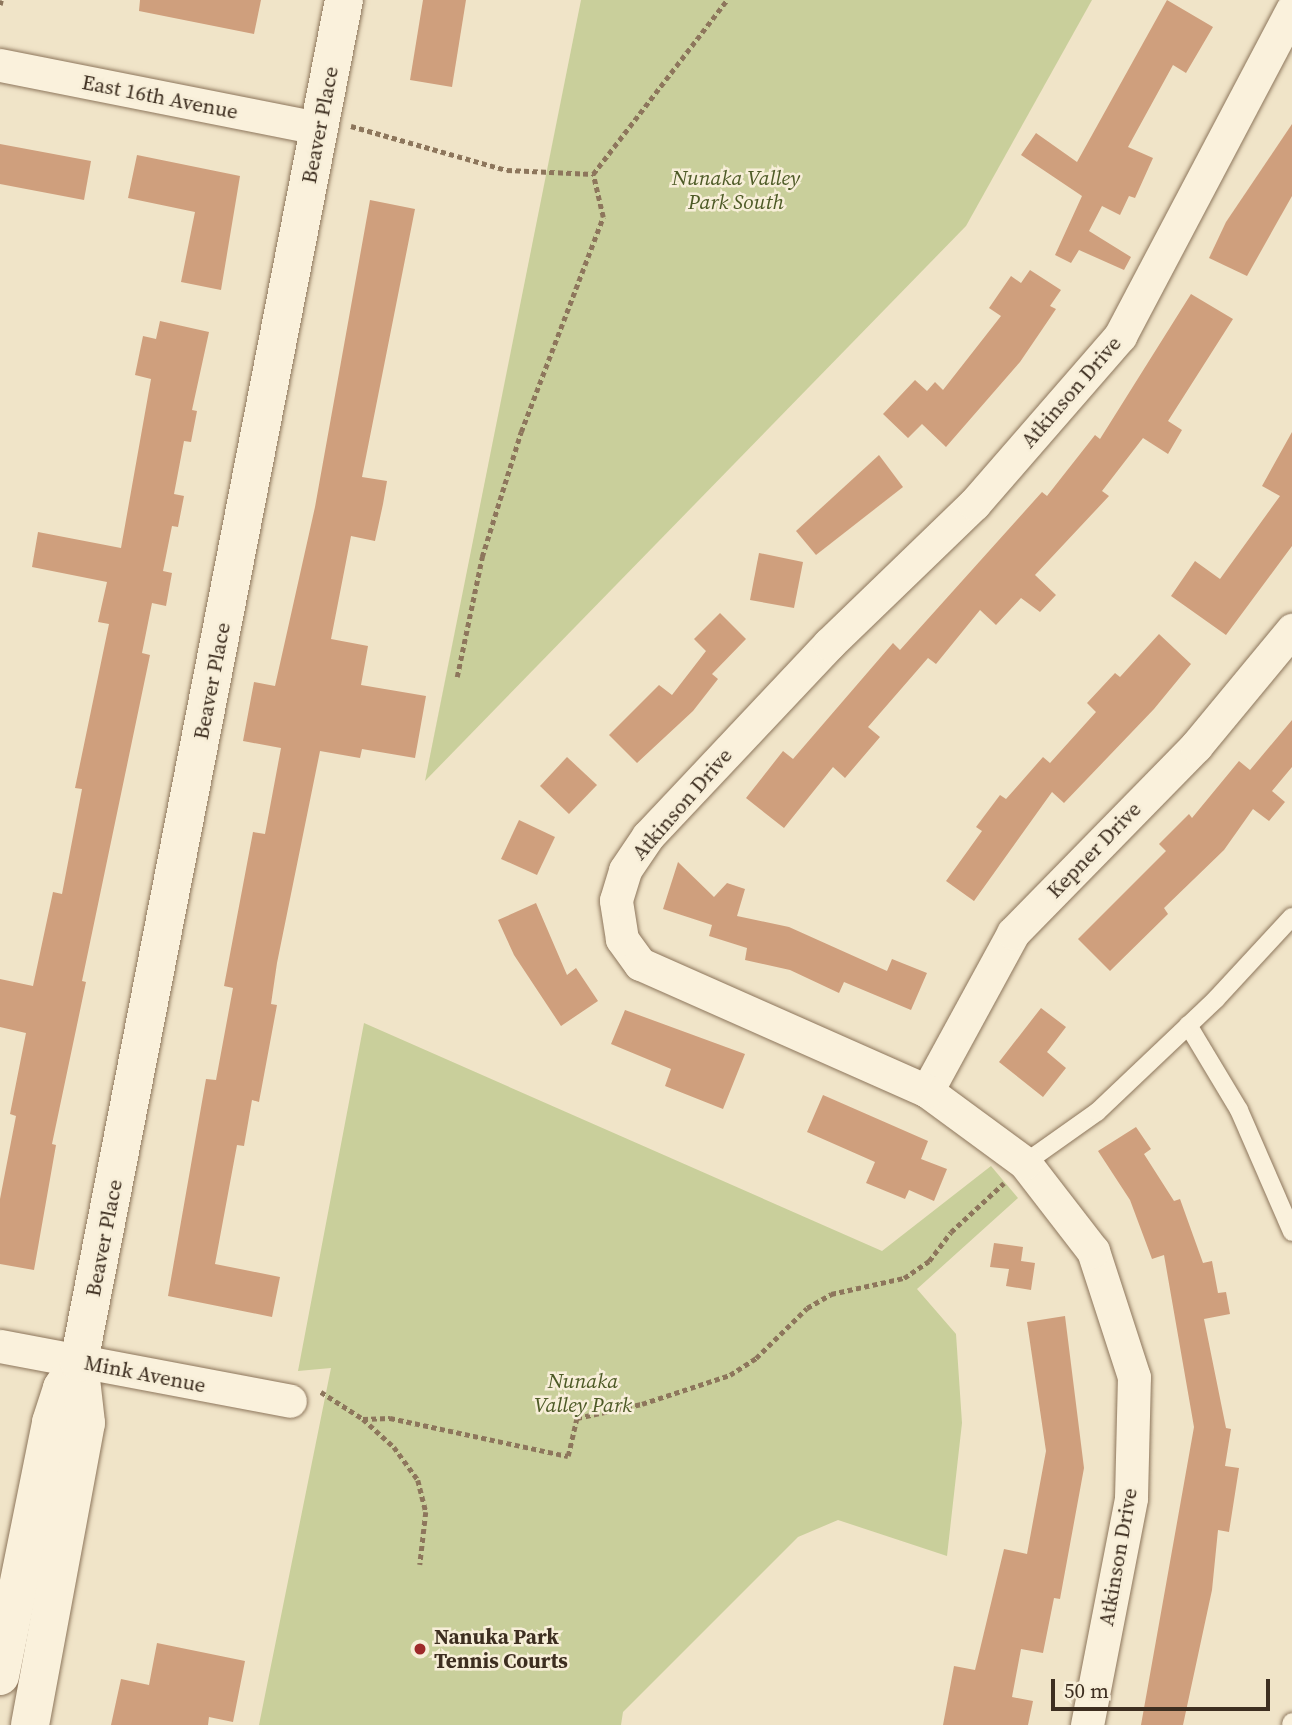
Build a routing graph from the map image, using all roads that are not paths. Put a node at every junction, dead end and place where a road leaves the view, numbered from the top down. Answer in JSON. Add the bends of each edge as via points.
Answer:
{"nodes":[{"id":1,"x":344,"y":0,"type":"edge"},
{"id":2,"x":1292,"y":10,"type":"edge"},
{"id":3,"x":0,"y":65,"type":"edge"},
{"id":4,"x":319,"y":128,"type":"junction"},
{"id":5,"x":1292,"y":630,"type":"edge"},
{"id":6,"x":1292,"y":917,"type":"edge"},
{"id":7,"x":1188,"y":1025,"type":"junction"},
{"id":8,"x":927,"y":1091,"type":"junction"},
{"id":9,"x":1025,"y":1163,"type":"junction"},
{"id":10,"x":1292,"y":1232,"type":"edge"},
{"id":11,"x":0,"y":1346,"type":"edge"},
{"id":12,"x":79,"y":1362,"type":"junction"},
{"id":13,"x":290,"y":1401,"type":"road end"},
{"id":14,"x":0,"y":1676,"type":"edge"},
{"id":15,"x":30,"y":1725,"type":"edge"},
{"id":16,"x":1087,"y":1725,"type":"edge"}],
"edges":[{"from":1,"to":4,"type":"street","name":"Beaver Place"},
{"from":2,"to":8,"type":"street","name":"Atkinson Drive","via":[[1120,336],[974,504],[829,644],[648,836],[625,870],[616,900],[622,939],[640,964]]},
{"from":3,"to":4,"type":"street","name":"East 16th Avenue"},
{"from":4,"to":12,"type":"street","name":"Beaver Place"},
{"from":5,"to":8,"type":"street","name":"Kepner Drive","via":[[1196,746],[1013,933]]},
{"from":6,"to":7,"type":"lane"},
{"from":7,"to":9,"type":"lane","via":[[1097,1112]]},
{"from":7,"to":10,"type":"lane","via":[[1239,1110]]},
{"from":8,"to":9,"type":"street","name":"Atkinson Drive"},
{"from":9,"to":16,"type":"street","name":"Atkinson Drive","via":[[1093,1251],[1134,1377],[1131,1497]]},
{"from":11,"to":12,"type":"street","name":"Mink Avenue"},
{"from":12,"to":13,"type":"street","name":"Mink Avenue"},
{"from":12,"to":14,"type":"street","name":"Beaver Place","via":[[62,1388],[51,1422]]},
{"from":12,"to":15,"type":"street","name":"Beaver Place","via":[[86,1423]]}]}
